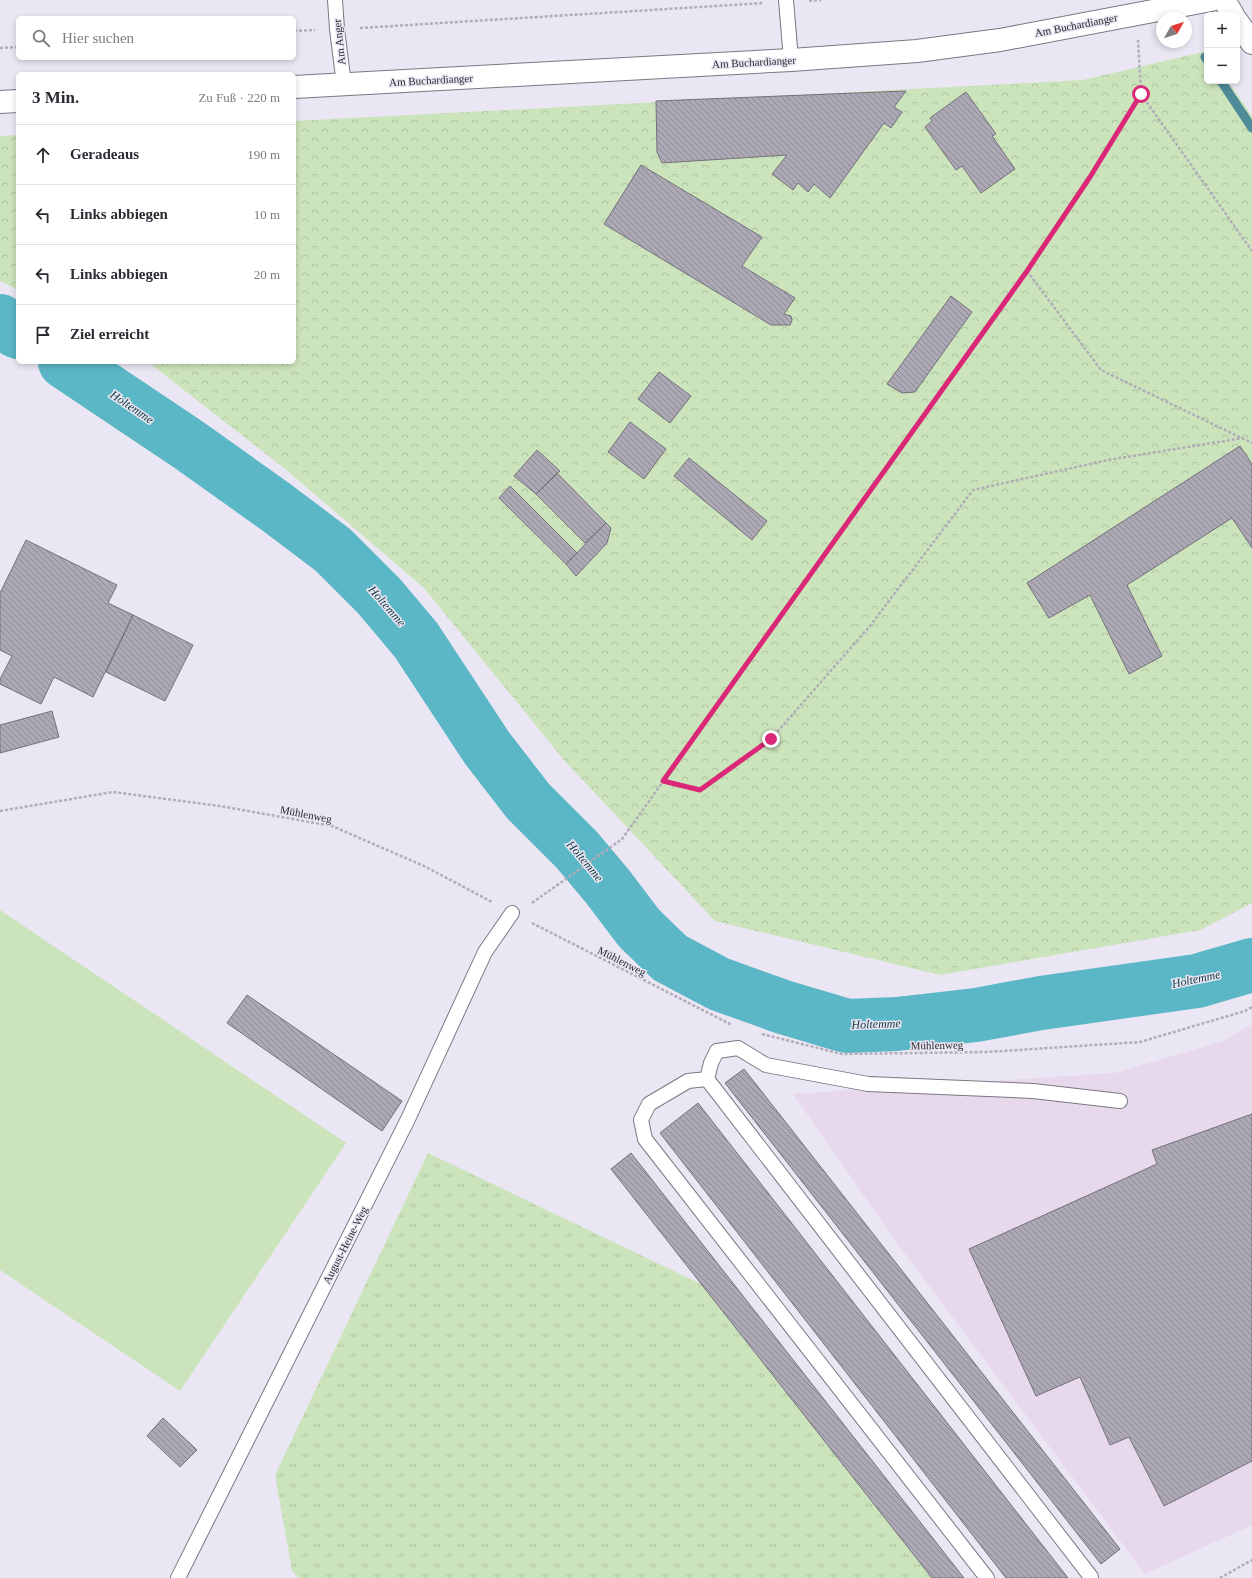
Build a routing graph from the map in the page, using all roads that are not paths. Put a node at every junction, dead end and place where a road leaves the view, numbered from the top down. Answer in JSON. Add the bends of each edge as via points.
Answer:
{"nodes":[{"id":1,"x":335,"y":0,"type":"edge"},
{"id":2,"x":1211,"y":0,"type":"edge"},
{"id":3,"x":1224,"y":0,"type":"edge"},
{"id":4,"x":786,"y":1,"type":"edge"},
{"id":5,"x":1231,"y":12,"type":"edge"},
{"id":6,"x":1240,"y":25,"type":"edge"},
{"id":7,"x":1252,"y":44,"type":"edge"},
{"id":8,"x":791,"y":60,"type":"junction"},
{"id":9,"x":344,"y":84,"type":"junction"},
{"id":10,"x":296,"y":87,"type":"edge"},
{"id":11,"x":16,"y":101,"type":"edge"},
{"id":12,"x":0,"y":102,"type":"edge"},
{"id":13,"x":512,"y":913,"type":"road end"},
{"id":14,"x":707,"y":1079,"type":"junction"},
{"id":15,"x":1120,"y":1101,"type":"dead end"},
{"id":16,"x":1091,"y":1577,"type":"dead end"},
{"id":17,"x":178,"y":1578,"type":"edge"},
{"id":18,"x":987,"y":1578,"type":"edge"}],
"edges":[{"from":1,"to":9,"type":"lane","name":"Am Anger"},
{"from":2,"to":8,"type":"main road","name":"Am Buchardianger","via":[[1000,40],[917,50]]},
{"from":3,"to":5,"type":"main road"},
{"from":4,"to":8,"type":"lane"},
{"from":6,"to":7,"type":"main road"},
{"from":8,"to":9,"type":"main road","name":"Am Buchardianger"},
{"from":9,"to":10,"type":"main road","name":"Am Buchardianger"},
{"from":11,"to":12,"type":"main road"},
{"from":13,"to":17,"type":"lane","name":"August-Heine-Weg","via":[[485,952],[408,1119]]},
{"from":14,"to":15,"type":"lane","via":[[717,1051],[738,1048],[766,1064],[868,1084],[1033,1091]]},
{"from":14,"to":16,"type":"lane"},
{"from":14,"to":18,"type":"lane","via":[[688,1081],[649,1104],[641,1120],[644,1140]]}]}
